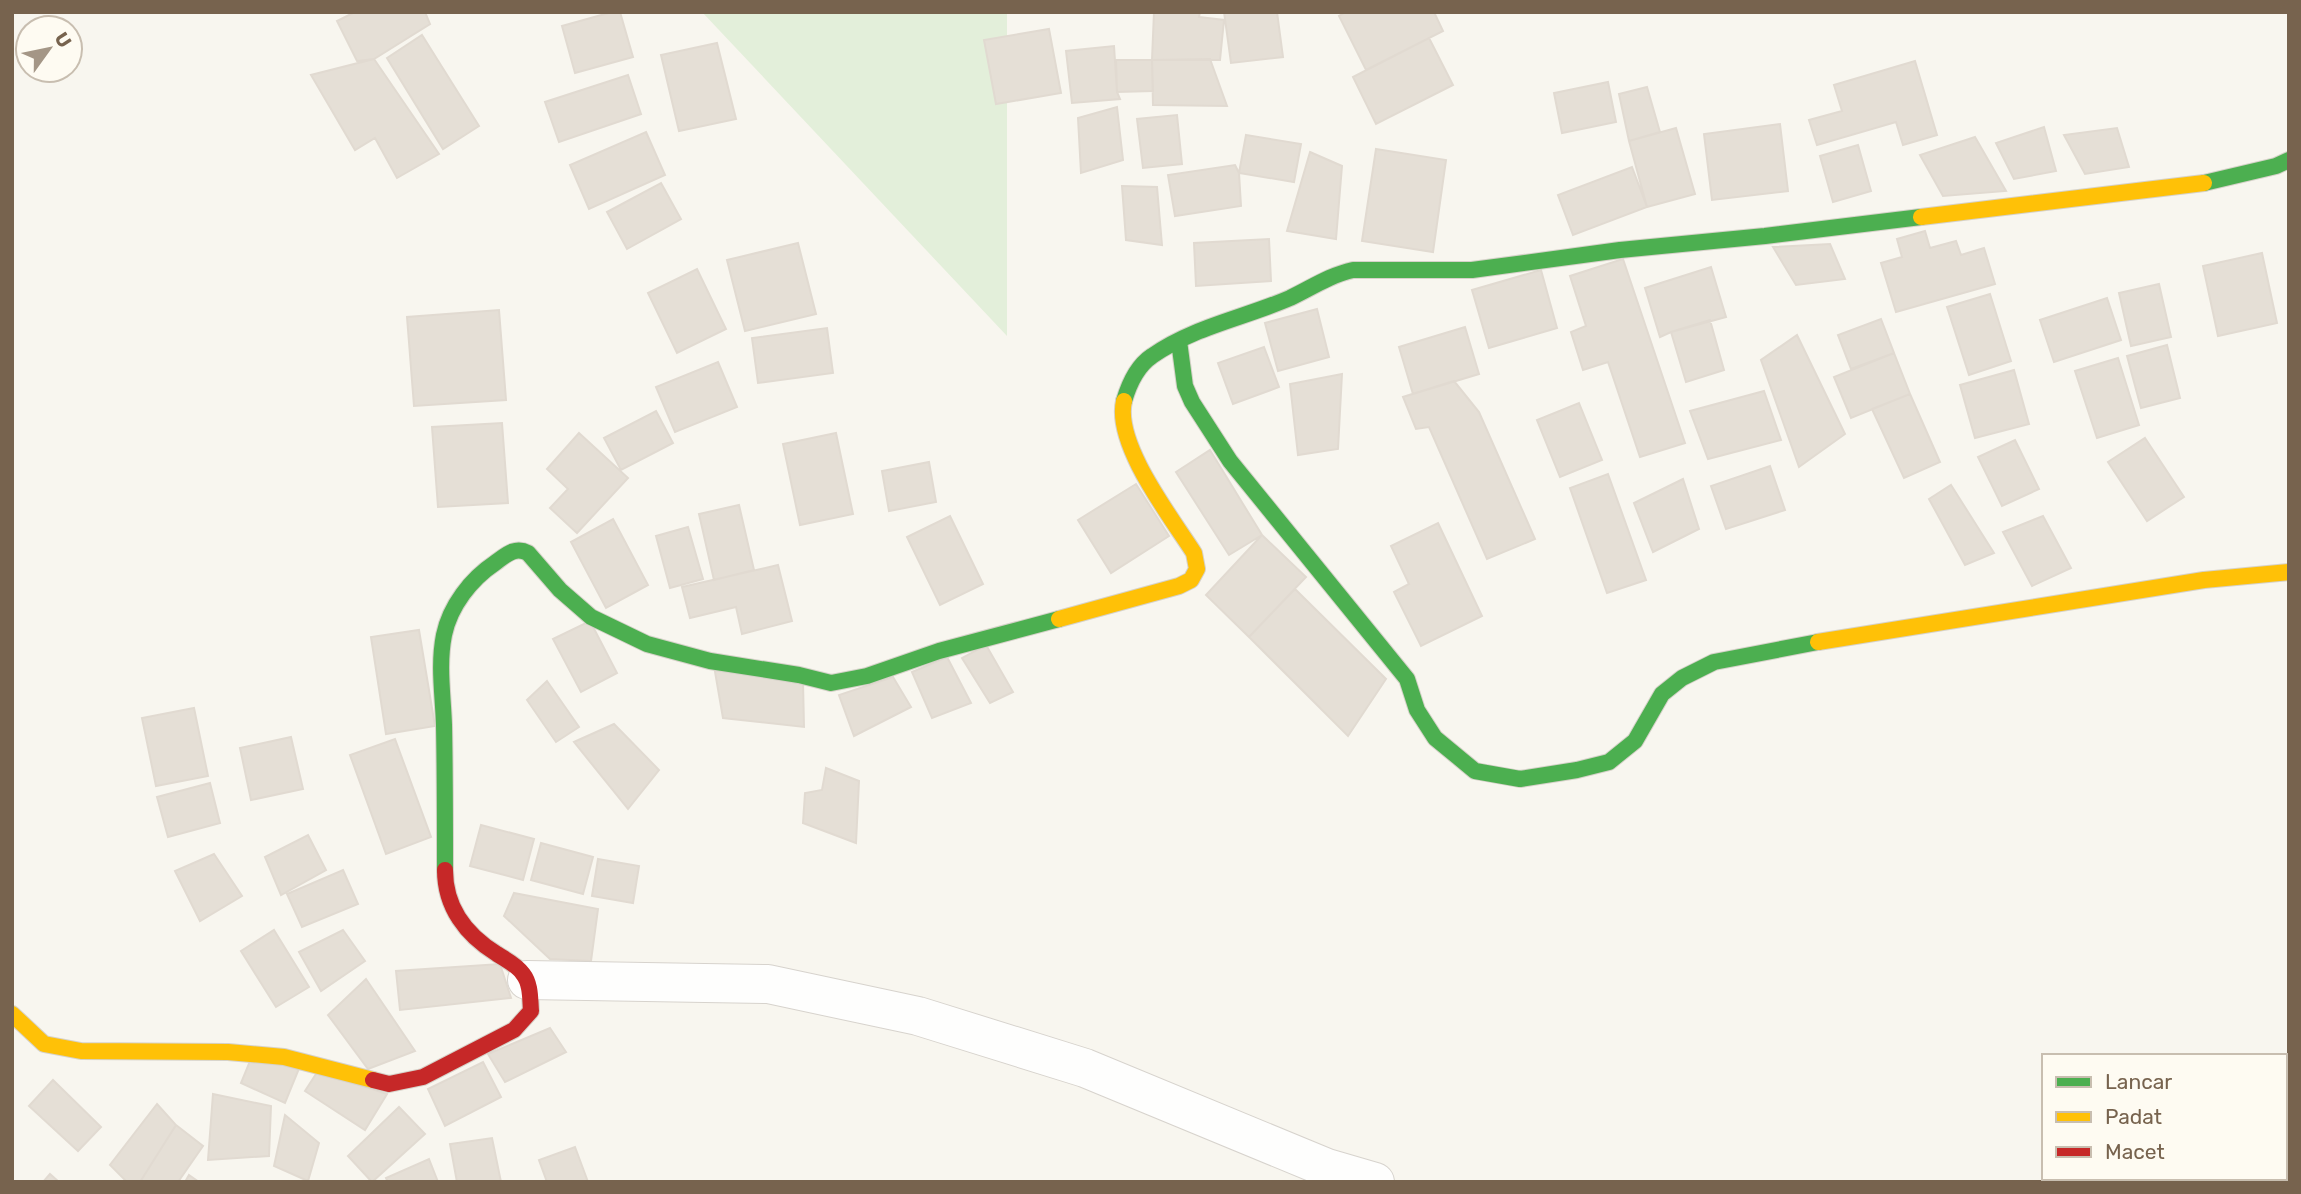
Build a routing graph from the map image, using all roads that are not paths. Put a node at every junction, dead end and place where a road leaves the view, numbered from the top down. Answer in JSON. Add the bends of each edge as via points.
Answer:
{"nodes":[{"id":1,"x":2289,"y":160,"type":"edge"},
{"id":2,"x":1179,"y":341,"type":"junction"},
{"id":3,"x":2289,"y":572,"type":"edge"},
{"id":4,"x":527,"y":980,"type":"junction"},
{"id":5,"x":12,"y":1014,"type":"edge"},
{"id":6,"x":1375,"y":1182,"type":"edge"}],
"edges":[{"from":1,"to":2,"type":"street","via":[[2212,182],[1765,236],[1472,270],[1353,270]]},
{"from":2,"to":3,"type":"street","via":[[1185,386],[1230,461],[1407,679],[1417,710],[1435,738],[1475,771],[1520,779],[1609,762],[1635,741],[1662,694],[1714,662],[2190,582]]},
{"from":2,"to":4,"type":"street","via":[[1150,357],[1138,370],[1123,405],[1124,423],[1138,463],[1196,560],[1195,574],[1187,584],[831,683],[710,661],[647,644],[591,617],[522,550],[503,555],[481,572],[459,598],[442,646],[444,885],[449,903],[470,934],[512,963]]},
{"from":4,"to":5,"type":"street","via":[[531,1011],[514,1030],[423,1077],[389,1084],[284,1057],[81,1051],[44,1044]]},
{"from":4,"to":6,"type":"street","via":[[768,984],[918,1016],[1086,1068],[1327,1168]]}]}
